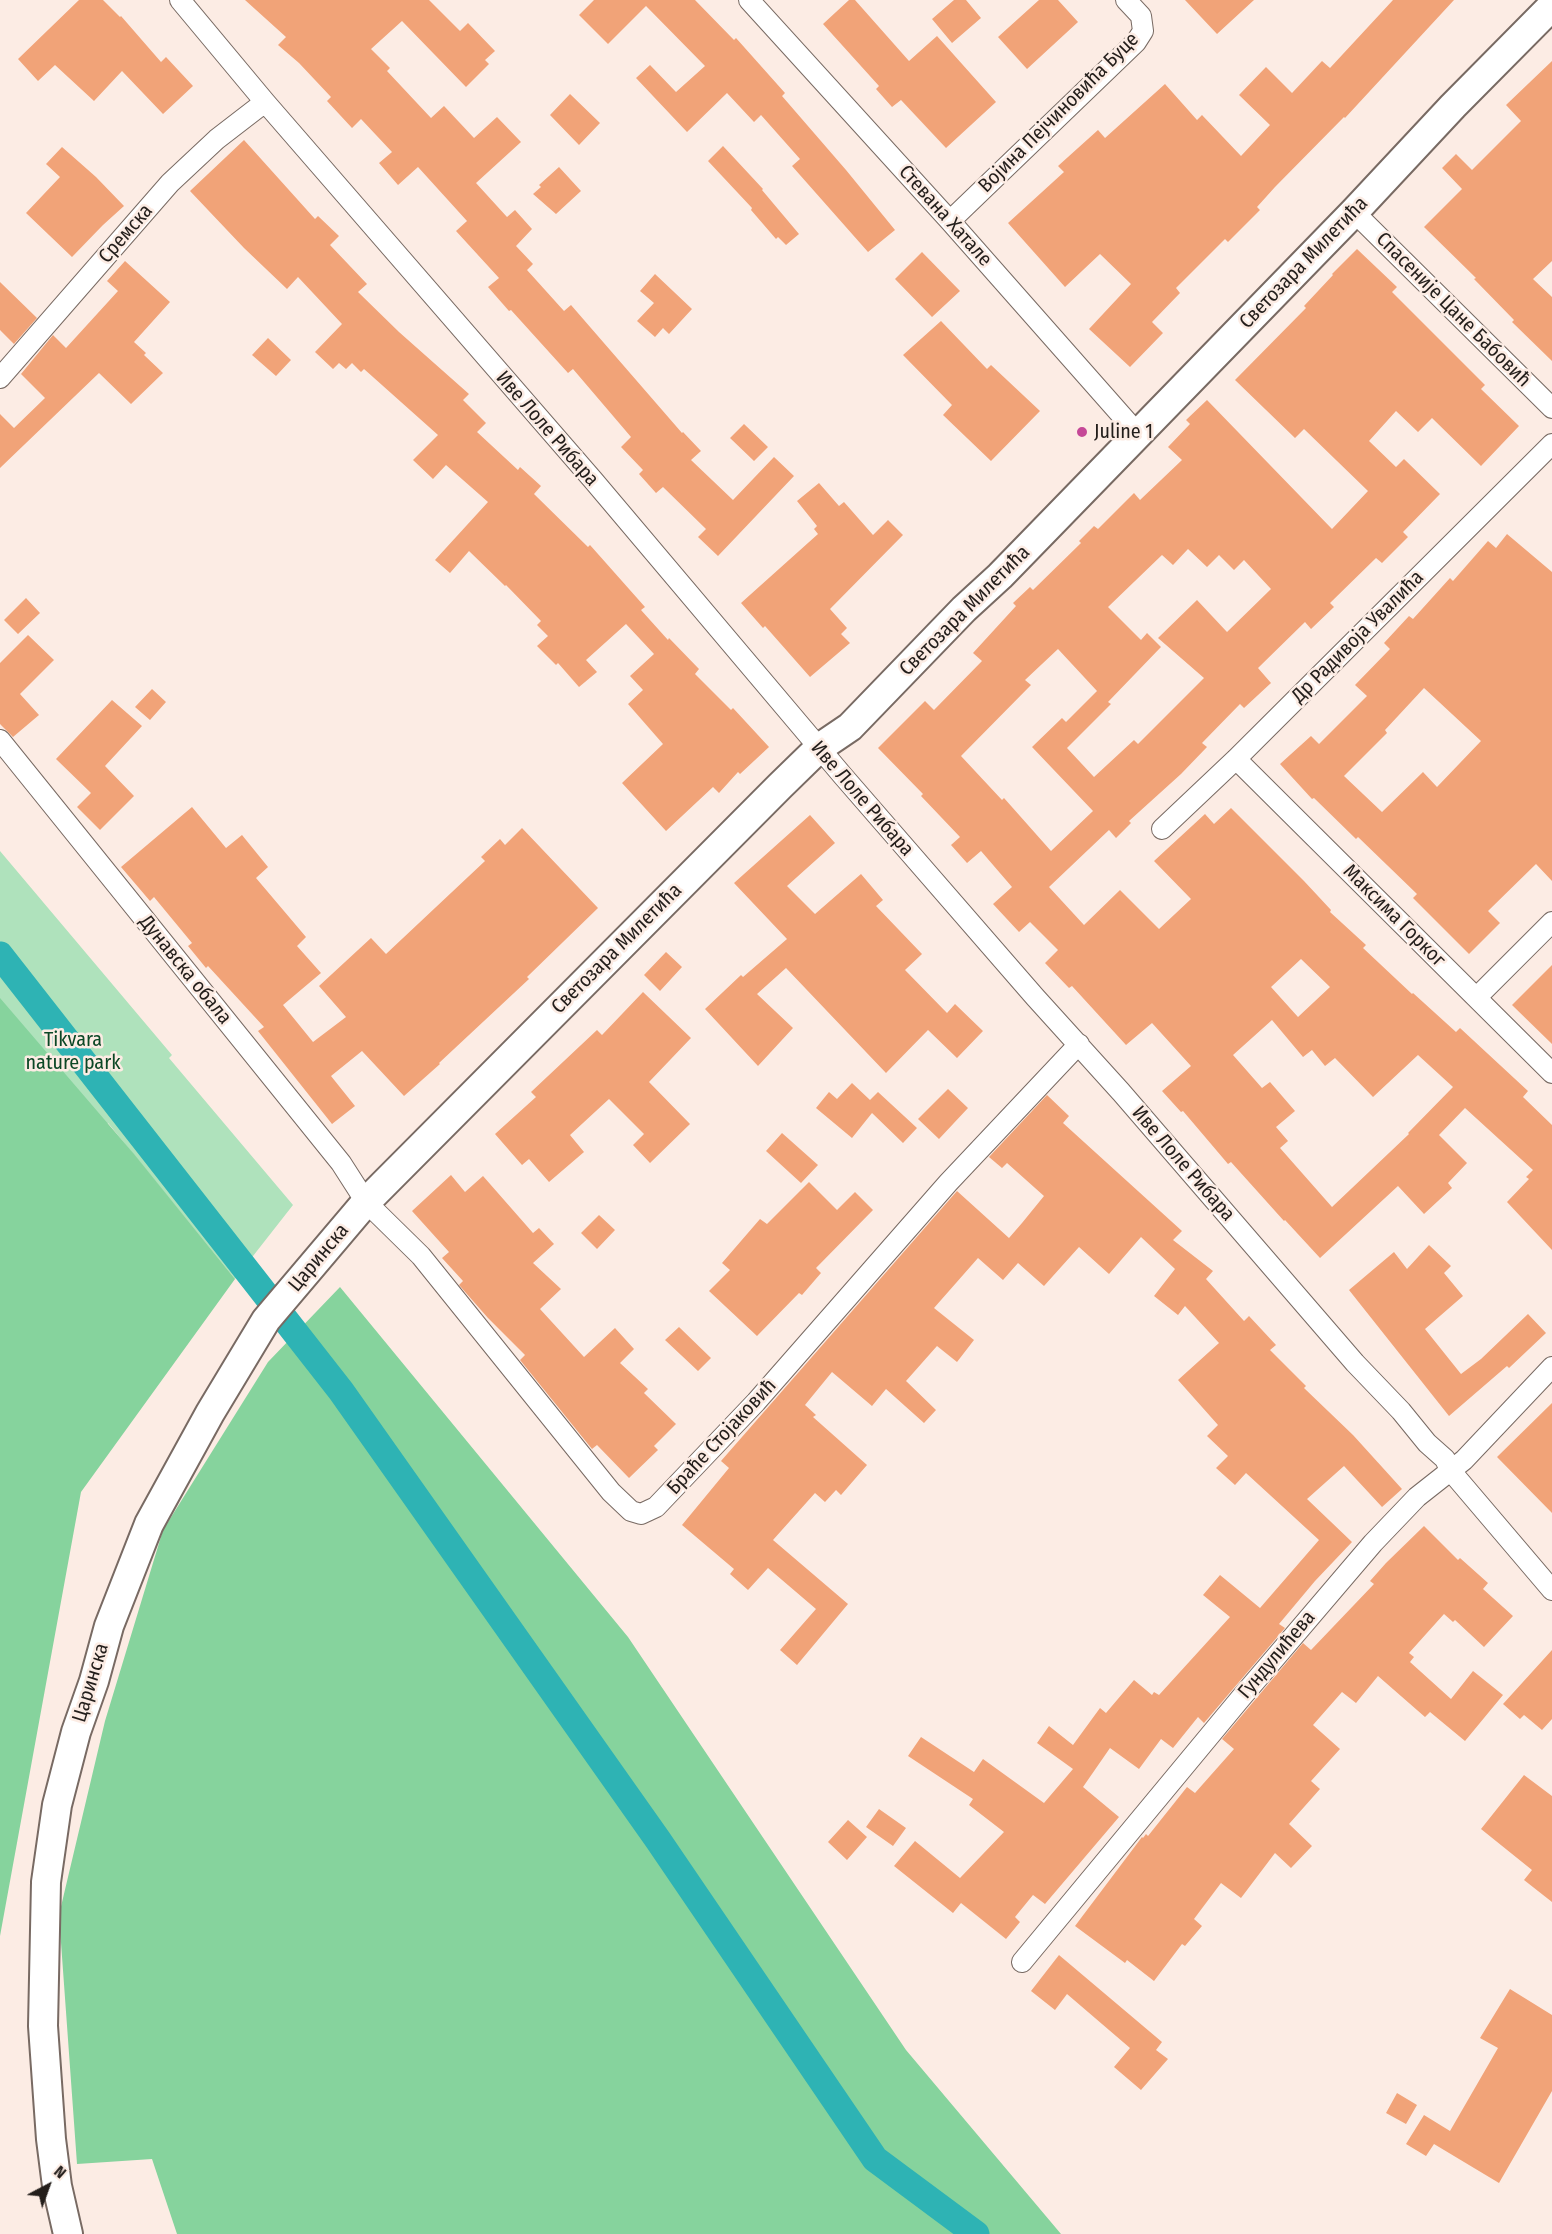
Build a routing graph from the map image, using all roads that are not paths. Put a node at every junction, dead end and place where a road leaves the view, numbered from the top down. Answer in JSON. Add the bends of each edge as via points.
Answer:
{"nodes":[{"id":1,"x":180,"y":0,"type":"edge"},
{"id":2,"x":750,"y":0,"type":"edge"},
{"id":3,"x":1126,"y":0,"type":"edge"},
{"id":4,"x":1552,"y":6,"type":"edge"},
{"id":5,"x":265,"y":102,"type":"junction"},
{"id":6,"x":1354,"y":212,"type":"junction"},
{"id":7,"x":950,"y":221,"type":"junction"},
{"id":8,"x":0,"y":378,"type":"edge"},
{"id":9,"x":1552,"y":408,"type":"edge"},
{"id":10,"x":1138,"y":434,"type":"junction"},
{"id":11,"x":1552,"y":444,"type":"edge"},
{"id":12,"x":0,"y":740,"type":"edge"},
{"id":13,"x":819,"y":748,"type":"junction"},
{"id":14,"x":1236,"y":759,"type":"junction"},
{"id":15,"x":1162,"y":829,"type":"dead end"},
{"id":16,"x":1552,"y":922,"type":"edge"},
{"id":17,"x":1477,"y":997,"type":"junction"},
{"id":18,"x":1079,"y":1044,"type":"junction"},
{"id":19,"x":1552,"y":1073,"type":"edge"},
{"id":20,"x":366,"y":1202,"type":"junction"},
{"id":21,"x":1552,"y":1367,"type":"edge"},
{"id":22,"x":1450,"y":1470,"type":"junction"},
{"id":23,"x":1552,"y":1590,"type":"edge"},
{"id":24,"x":1022,"y":1962,"type":"dead end"},
{"id":25,"x":68,"y":2234,"type":"edge"}],
"edges":[{"from":1,"to":5,"type":"street","name":"Иве Лоле Рибара"},
{"from":2,"to":7,"type":"street","name":"Стевана Хатале"},
{"from":3,"to":7,"type":"street","name":"Војина Пејчиновића Буце","via":[[1141,16],[1143,31],[1136,42]]},
{"from":4,"to":6,"type":"main road","name":"Светозара Милетића"},
{"from":5,"to":8,"type":"street","name":"Сремска","via":[[170,183]]},
{"from":5,"to":13,"type":"street","name":"Иве Лоле Рибара"},
{"from":6,"to":9,"type":"street","name":"Спасеније Цане Бабовић"},
{"from":6,"to":10,"type":"main road","name":"Светозара Милетића"},
{"from":7,"to":10,"type":"street","name":"Стевана Хатале"},
{"from":10,"to":13,"type":"main road","name":"Светозара Милетића","via":[[850,727]]},
{"from":11,"to":14,"type":"street","name":"Др Радивоја Увалића"},
{"from":12,"to":20,"type":"street","name":"Дунавска обала","via":[[341,1163]]},
{"from":13,"to":18,"type":"street","name":"Иве Лоле Рибара"},
{"from":13,"to":20,"type":"main road","name":"Светозара Милетића"},
{"from":14,"to":15,"type":"street","name":"Др Радивоја Увалића"},
{"from":14,"to":17,"type":"street","name":"Максима Горког"},
{"from":16,"to":17,"type":"street"},
{"from":17,"to":19,"type":"street","name":"Максима Горког"},
{"from":18,"to":20,"type":"street","name":"Браће Стојаковић","via":[[948,1183],[756,1402],[656,1507],[641,1514],[631,1511],[611,1492],[421,1256]]},
{"from":18,"to":22,"type":"street","name":"Иве Лоле Рибара","via":[[1355,1363],[1445,1459]]},
{"from":20,"to":25,"type":"main road","name":"Царинска","via":[[266,1320],[149,1524],[109,1626],[76,1732],[57,1805],[46,1882],[43,2026],[51,2139]]},
{"from":21,"to":22,"type":"street","name":"Гундулићева"},
{"from":22,"to":23,"type":"street","name":"Иве Лоле Рибара"},
{"from":22,"to":24,"type":"street","name":"Гундулићева","via":[[1418,1497],[1366,1552]]}]}
